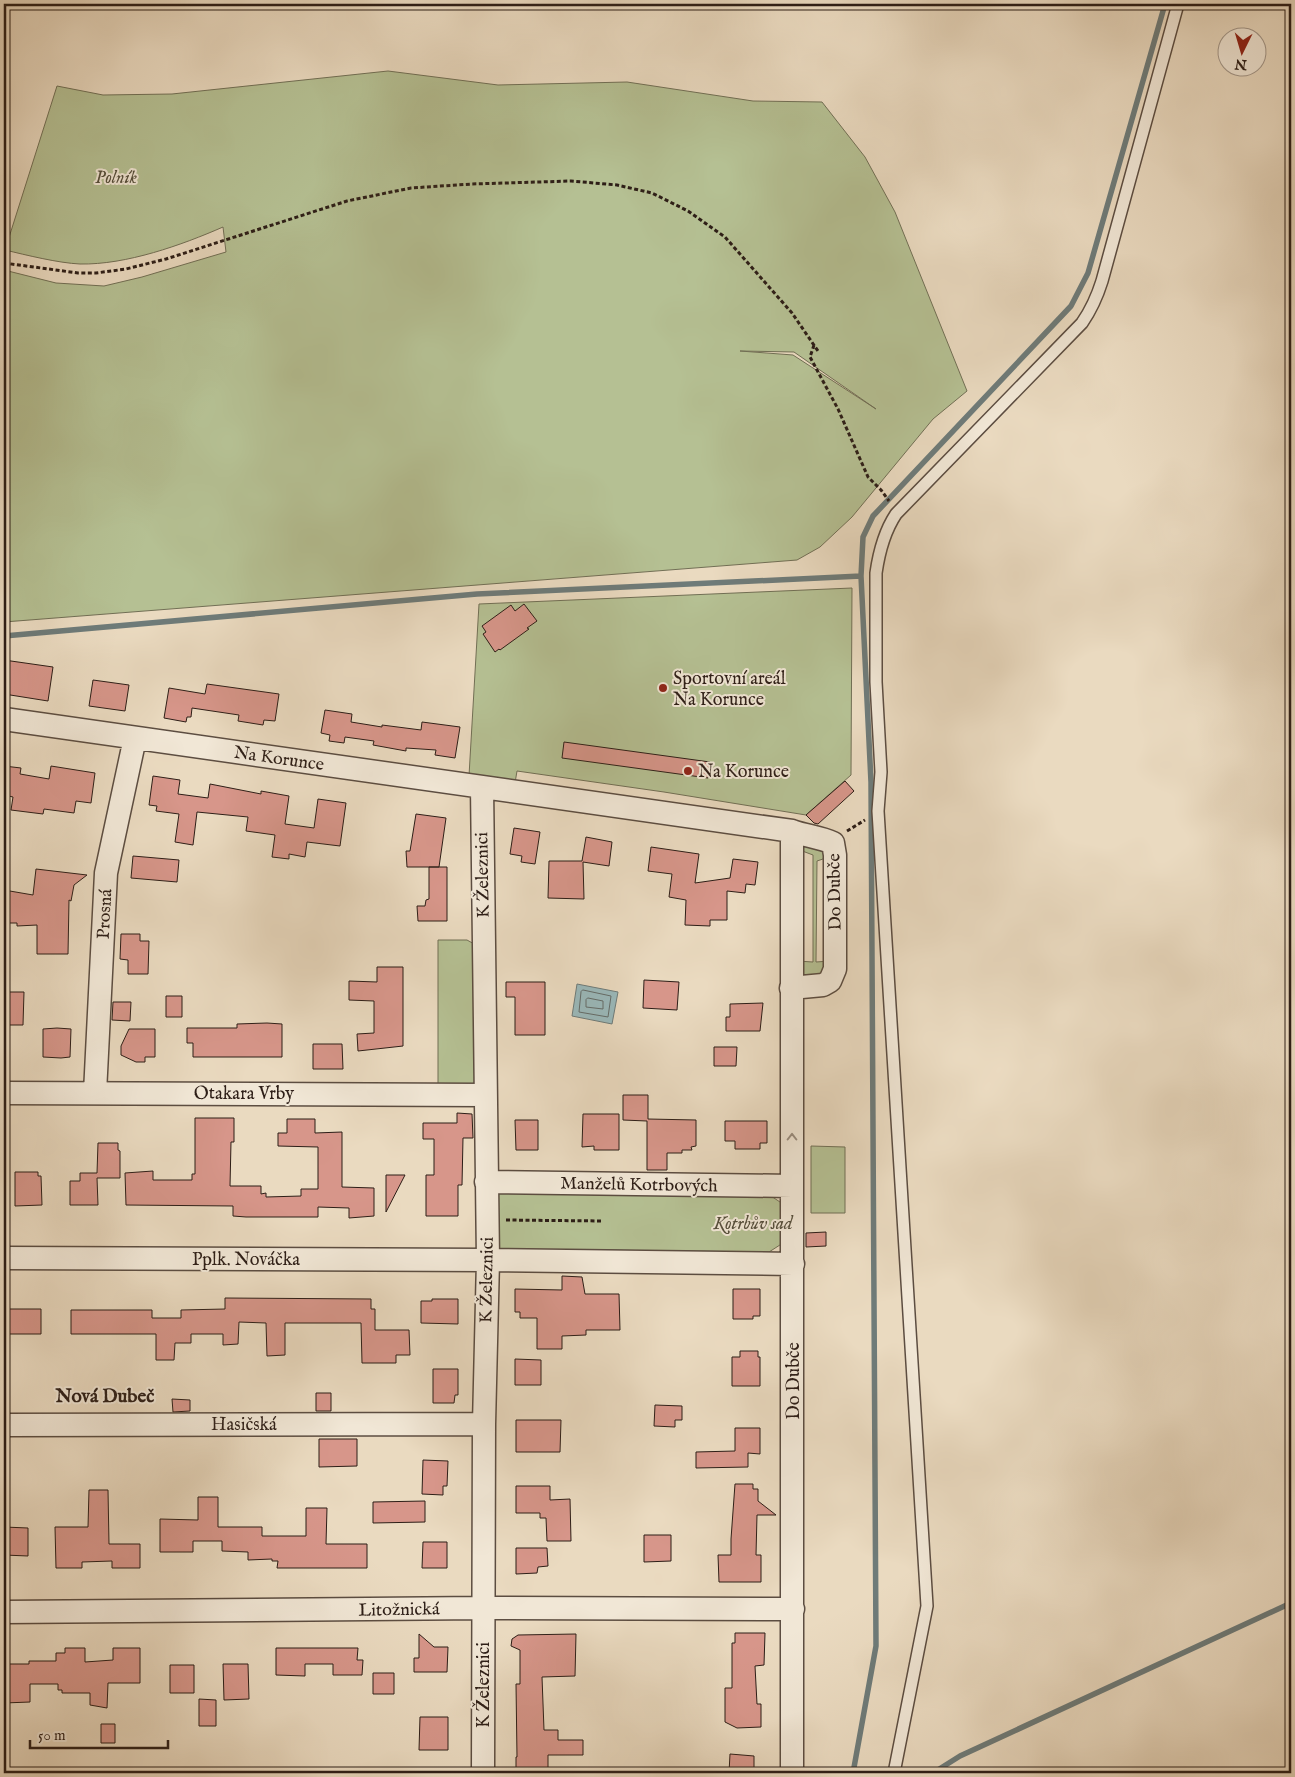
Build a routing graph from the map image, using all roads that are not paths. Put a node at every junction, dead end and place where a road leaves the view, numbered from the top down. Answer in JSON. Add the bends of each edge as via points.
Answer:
{"nodes":[{"id":1,"x":1178,"y":4,"type":"edge"},
{"id":2,"x":4,"y":719,"type":"edge"},
{"id":3,"x":135,"y":738,"type":"junction"},
{"id":4,"x":482,"y":787,"type":"junction"},
{"id":5,"x":792,"y":831,"type":"junction"},
{"id":6,"x":791,"y":988,"type":"junction"},
{"id":7,"x":4,"y":1092,"type":"edge"},
{"id":8,"x":95,"y":1092,"type":"junction"},
{"id":9,"x":485,"y":1095,"type":"junction"},
{"id":10,"x":486,"y":1182,"type":"junction"},
{"id":11,"x":792,"y":1186,"type":"junction"},
{"id":12,"x":4,"y":1258,"type":"edge"},
{"id":13,"x":488,"y":1260,"type":"junction"},
{"id":14,"x":792,"y":1264,"type":"junction"},
{"id":15,"x":484,"y":1424,"type":"junction"},
{"id":16,"x":4,"y":1425,"type":"edge"},
{"id":17,"x":482,"y":1608,"type":"junction"},
{"id":18,"x":793,"y":1609,"type":"junction"},
{"id":19,"x":4,"y":1612,"type":"edge"},
{"id":20,"x":483,"y":1773,"type":"edge"},
{"id":21,"x":792,"y":1773,"type":"edge"},
{"id":22,"x":894,"y":1773,"type":"edge"}],
"edges":[{"from":1,"to":22,"type":"lane","via":[[1102,281],[1090,311],[1082,323],[896,514],[878,555],[876,682],[881,772],[878,811],[927,1606]]},
{"from":2,"to":3,"type":"street","name":"Na Korunce"},
{"from":3,"to":4,"type":"street","name":"Na Korunce"},
{"from":3,"to":8,"type":"street","name":"Prosná","via":[[106,873]]},
{"from":4,"to":5,"type":"street","name":"Na Korunce"},
{"from":4,"to":9,"type":"street","name":"K Železnici"},
{"from":5,"to":6,"type":"street","name":"Do Dubče"},
{"from":5,"to":6,"type":"street","name":"Do Dubče","via":[[833,842],[835,969],[830,981],[823,985]]},
{"from":11,"to":6,"type":"street","name":"Do Dubče","one_way":true},
{"from":7,"to":8,"type":"street","name":"Otakara Vrby"},
{"from":8,"to":9,"type":"street","name":"Otakara Vrby"},
{"from":9,"to":10,"type":"street","name":"K Železnici"},
{"from":10,"to":11,"type":"street","name":"Manželů Kotrbových"},
{"from":10,"to":13,"type":"street","name":"K Železnici"},
{"from":11,"to":14,"type":"street","name":"Do Dubče"},
{"from":12,"to":13,"type":"street","name":"Pplk. Nováčka"},
{"from":13,"to":14,"type":"street"},
{"from":13,"to":15,"type":"street","name":"K Železnici"},
{"from":14,"to":18,"type":"street","name":"Do Dubče"},
{"from":15,"to":16,"type":"street","name":"Hasičská"},
{"from":15,"to":17,"type":"street","name":"K Železnici"},
{"from":17,"to":18,"type":"street","name":"Litožnická"},
{"from":17,"to":19,"type":"street","name":"Litožnická"},
{"from":17,"to":20,"type":"street","name":"K Železnici"},
{"from":18,"to":21,"type":"street","name":"Do Dubče"}]}
